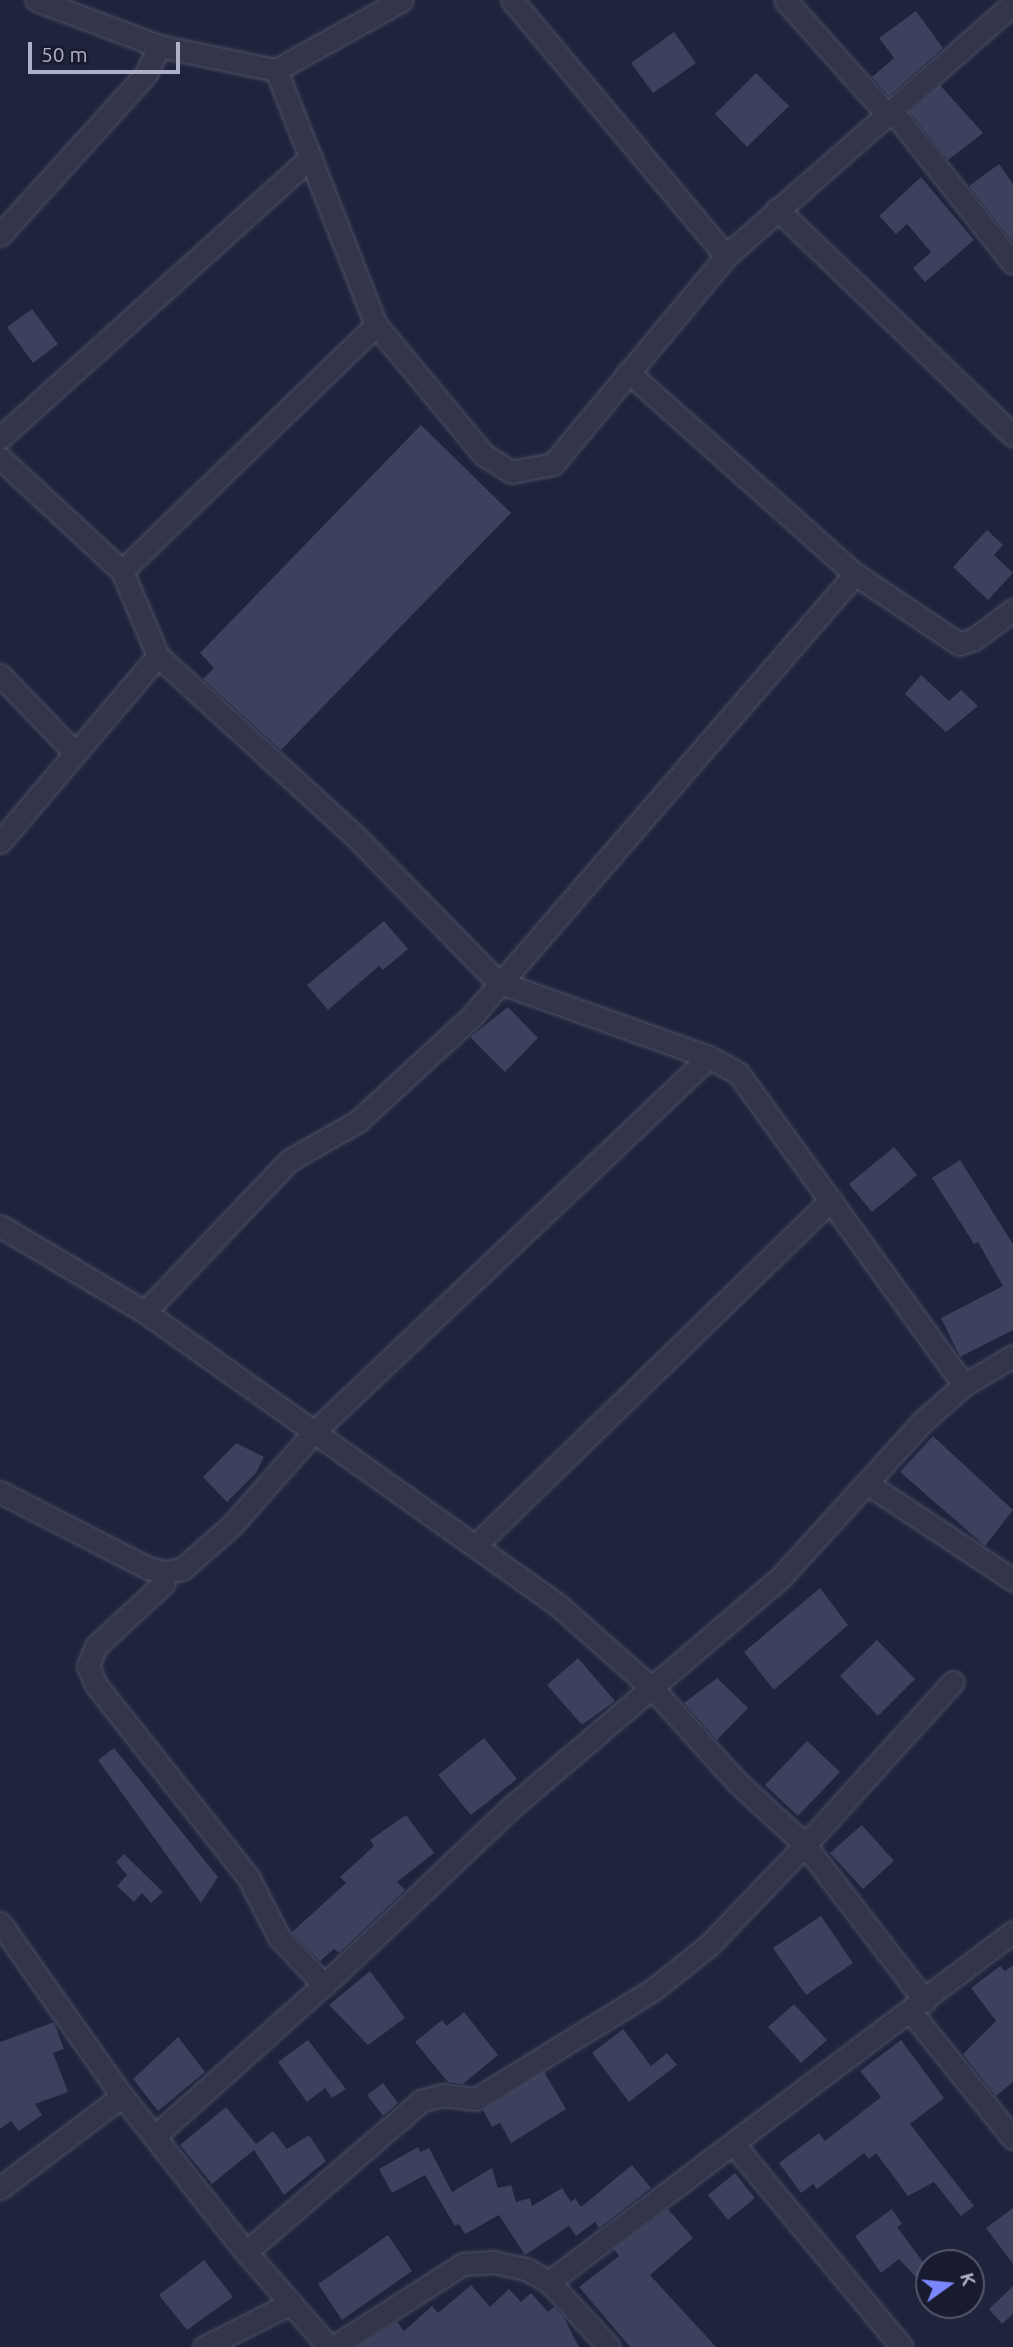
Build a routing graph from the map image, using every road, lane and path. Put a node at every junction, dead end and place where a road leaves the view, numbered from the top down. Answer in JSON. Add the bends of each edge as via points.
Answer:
{"nodes":[{"id":1,"x":37,"y":0,"type":"edge"},
{"id":2,"x":402,"y":0,"type":"edge"},
{"id":3,"x":512,"y":0,"type":"edge"},
{"id":4,"x":785,"y":0,"type":"edge"},
{"id":5,"x":1013,"y":5,"type":"edge"},
{"id":6,"x":159,"y":46,"type":"junction"},
{"id":7,"x":276,"y":70,"type":"junction"},
{"id":8,"x":891,"y":114,"type":"junction"},
{"id":9,"x":311,"y":157,"type":"junction"},
{"id":10,"x":777,"y":209,"type":"junction"},
{"id":11,"x":0,"y":235,"type":"edge"},
{"id":12,"x":726,"y":256,"type":"junction"},
{"id":13,"x":1013,"y":263,"type":"edge"},
{"id":14,"x":376,"y":325,"type":"junction"},
{"id":15,"x":628,"y":372,"type":"junction"},
{"id":16,"x":1013,"y":435,"type":"edge"},
{"id":17,"x":0,"y":438,"type":"edge"},
{"id":18,"x":0,"y":458,"type":"edge"},
{"id":19,"x":122,"y":571,"type":"junction"},
{"id":20,"x":855,"y":574,"type":"junction"},
{"id":21,"x":1013,"y":610,"type":"edge"},
{"id":22,"x":158,"y":656,"type":"junction"},
{"id":23,"x":0,"y":675,"type":"edge"},
{"id":24,"x":75,"y":753,"type":"junction"},
{"id":25,"x":0,"y":842,"type":"edge"},
{"id":26,"x":498,"y":982,"type":"junction"},
{"id":27,"x":709,"y":1057,"type":"junction"},
{"id":28,"x":831,"y":1200,"type":"junction"},
{"id":29,"x":0,"y":1226,"type":"edge"},
{"id":30,"x":145,"y":1312,"type":"junction"},
{"id":31,"x":1013,"y":1356,"type":"edge"},
{"id":32,"x":964,"y":1385,"type":"junction"},
{"id":33,"x":316,"y":1430,"type":"junction"},
{"id":34,"x":868,"y":1485,"type":"junction"},
{"id":35,"x":0,"y":1492,"type":"edge"},
{"id":36,"x":476,"y":1545,"type":"junction"},
{"id":37,"x":166,"y":1572,"type":"junction"},
{"id":38,"x":1013,"y":1580,"type":"edge"},
{"id":39,"x":953,"y":1682,"type":"dead end"},
{"id":40,"x":653,"y":1689,"type":"junction"},
{"id":41,"x":805,"y":1845,"type":"junction"},
{"id":42,"x":0,"y":1923,"type":"edge"},
{"id":43,"x":1013,"y":1932,"type":"edge"},
{"id":44,"x":324,"y":1985,"type":"junction"},
{"id":45,"x":917,"y":2006,"type":"junction"},
{"id":46,"x":122,"y":2096,"type":"junction"},
{"id":47,"x":155,"y":2136,"type":"junction"},
{"id":48,"x":1013,"y":2138,"type":"edge"},
{"id":49,"x":735,"y":2146,"type":"junction"},
{"id":50,"x":0,"y":2188,"type":"edge"},
{"id":51,"x":246,"y":2252,"type":"junction"},
{"id":52,"x":549,"y":2282,"type":"junction"},
{"id":53,"x":291,"y":2303,"type":"junction"},
{"id":54,"x":204,"y":2347,"type":"edge"},
{"id":55,"x":331,"y":2347,"type":"edge"},
{"id":56,"x":609,"y":2347,"type":"edge"},
{"id":57,"x":902,"y":2347,"type":"edge"}],
"edges":[{"from":1,"to":6,"type":"street"},
{"from":2,"to":7,"type":"street"},
{"from":3,"to":12,"type":"street"},
{"from":4,"to":8,"type":"street"},
{"from":5,"to":8,"type":"street"},
{"from":6,"to":7,"type":"street"},
{"from":6,"to":11,"type":"street","via":[[146,74]]},
{"from":7,"to":9,"type":"street"},
{"from":8,"to":10,"type":"street"},
{"from":8,"to":13,"type":"street"},
{"from":9,"to":14,"type":"street"},
{"from":9,"to":17,"type":"street"},
{"from":10,"to":12,"type":"street"},
{"from":10,"to":16,"type":"street"},
{"from":12,"to":15,"type":"street"},
{"from":14,"to":15,"type":"street","via":[[484,455],[511,472],[553,464]]},
{"from":14,"to":19,"type":"street"},
{"from":15,"to":20,"type":"street"},
{"from":18,"to":19,"type":"street"},
{"from":19,"to":22,"type":"street"},
{"from":20,"to":21,"type":"street","via":[[959,644],[974,639]]},
{"from":20,"to":26,"type":"street"},
{"from":22,"to":24,"type":"street"},
{"from":22,"to":26,"type":"street","via":[[356,837]]},
{"from":23,"to":24,"type":"street"},
{"from":24,"to":25,"type":"street"},
{"from":26,"to":27,"type":"street"},
{"from":26,"to":30,"type":"street","via":[[472,1016],[359,1121],[290,1160]]},
{"from":27,"to":28,"type":"street","via":[[738,1073]]},
{"from":27,"to":33,"type":"street"},
{"from":28,"to":32,"type":"street"},
{"from":28,"to":36,"type":"street"},
{"from":29,"to":30,"type":"street"},
{"from":30,"to":33,"type":"street"},
{"from":31,"to":32,"type":"street"},
{"from":32,"to":34,"type":"street","via":[[922,1422]]},
{"from":33,"to":36,"type":"street"},
{"from":33,"to":37,"type":"street","via":[[233,1525],[182,1569]]},
{"from":34,"to":38,"type":"street"},
{"from":34,"to":40,"type":"street","via":[[782,1576]]},
{"from":35,"to":37,"type":"street","via":[[85,1539]]},
{"from":36,"to":40,"type":"street","via":[[558,1605]]},
{"from":37,"to":44,"type":"street","via":[[163,1584],[96,1646],[88,1666],[96,1685],[248,1877],[279,1937]]},
{"from":39,"to":41,"type":"street"},
{"from":40,"to":41,"type":"street","via":[[736,1781]]},
{"from":40,"to":44,"type":"street","via":[[513,1805]]},
{"from":41,"to":45,"type":"street"},
{"from":41,"to":51,"type":"street","via":[[709,1945],[654,1989],[476,2099],[443,2095],[421,2101]]},
{"from":42,"to":46,"type":"street"},
{"from":43,"to":45,"type":"street"},
{"from":44,"to":47,"type":"street"},
{"from":45,"to":48,"type":"street"},
{"from":45,"to":49,"type":"street"},
{"from":46,"to":47,"type":"street"},
{"from":46,"to":50,"type":"street"},
{"from":47,"to":51,"type":"street"},
{"from":49,"to":52,"type":"street"},
{"from":49,"to":57,"type":"street"},
{"from":51,"to":53,"type":"street"},
{"from":52,"to":55,"type":"street","via":[[504,2265],[463,2264]]},
{"from":52,"to":56,"type":"street"},
{"from":53,"to":54,"type":"street"},
{"from":53,"to":55,"type":"street"}]}
